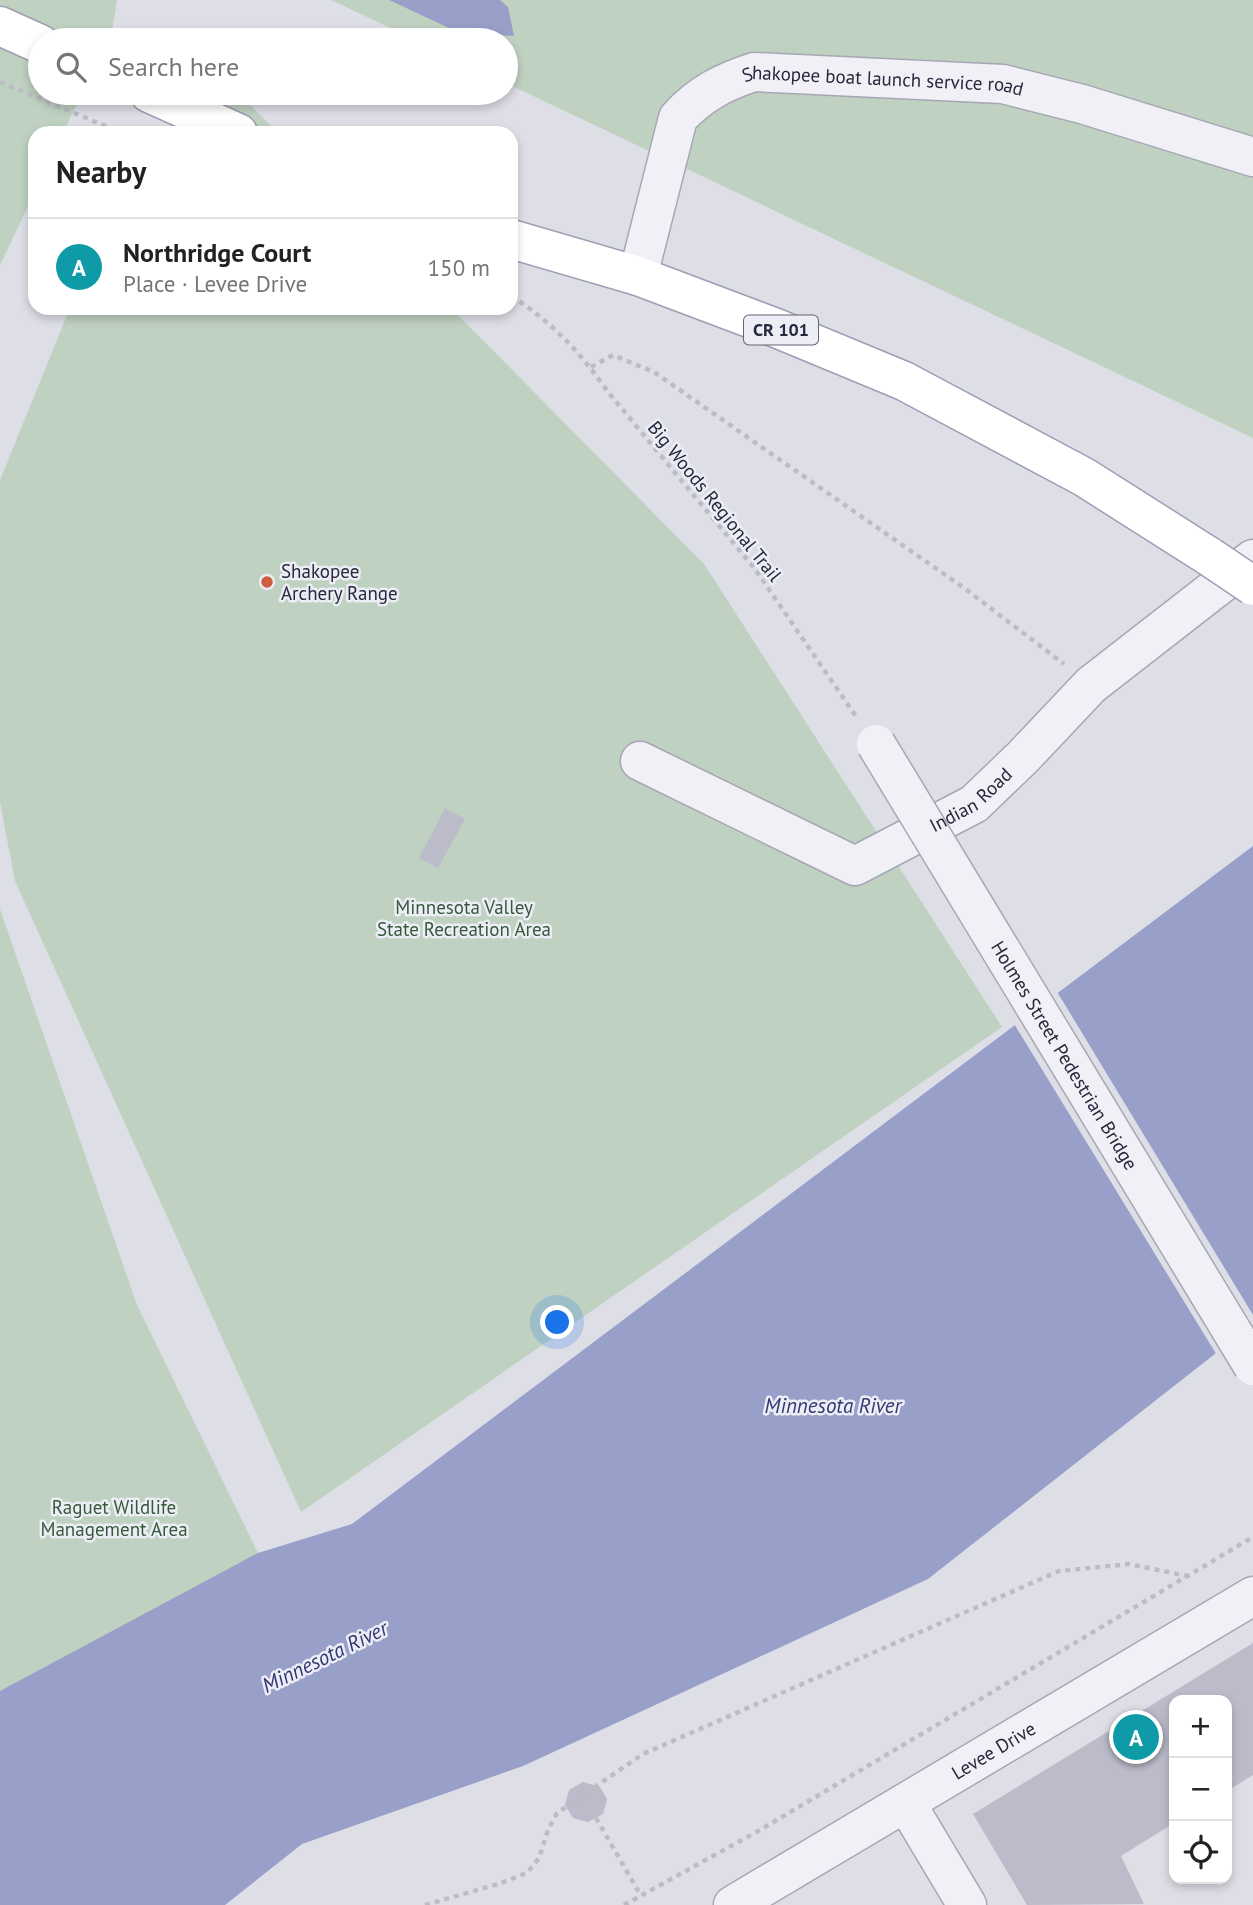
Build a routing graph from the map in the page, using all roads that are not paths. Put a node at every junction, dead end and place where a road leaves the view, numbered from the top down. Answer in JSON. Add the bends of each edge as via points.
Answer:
{"nodes":[{"id":1,"x":0,"y":26,"type":"edge"},
{"id":2,"x":28,"y":39,"type":"edge"},
{"id":3,"x":176,"y":105,"type":"edge"},
{"id":4,"x":222,"y":126,"type":"edge"},
{"id":5,"x":1253,"y":157,"type":"edge"},
{"id":6,"x":520,"y":242,"type":"edge"},
{"id":7,"x":638,"y":276,"type":"junction"},
{"id":8,"x":1253,"y":559,"type":"edge"},
{"id":9,"x":1253,"y":586,"type":"edge"},
{"id":10,"x":876,"y":744,"type":"road end"},
{"id":11,"x":640,"y":761,"type":"dead end"},
{"id":12,"x":1253,"y":1366,"type":"edge"},
{"id":13,"x":1253,"y":1596,"type":"edge"},
{"id":14,"x":906,"y":1803,"type":"junction"},
{"id":15,"x":733,"y":1905,"type":"edge"},
{"id":16,"x":967,"y":1905,"type":"edge"}],
"edges":[{"from":1,"to":2,"type":"main road"},
{"from":3,"to":4,"type":"main road"},
{"from":5,"to":7,"type":"street","name":"Shakopee boat launch service road","via":[[1003,84],[754,72],[724,82],[695,100],[678,118]]},
{"from":6,"to":7,"type":"main road","number":"CR 101"},
{"from":7,"to":9,"type":"main road","number":"CR 101","bridge":true,"via":[[904,381],[1112,493]]},
{"from":8,"to":11,"type":"street","name":"Indian Road","via":[[1091,685],[974,804],[855,866]]},
{"from":10,"to":12,"type":"street","name":"Holmes Street Pedestrian Bridge","bridge":true},
{"from":13,"to":14,"type":"street","name":"Levee Drive"},
{"from":14,"to":15,"type":"street","name":"Levee Drive"},
{"from":14,"to":16,"type":"street"}]}
